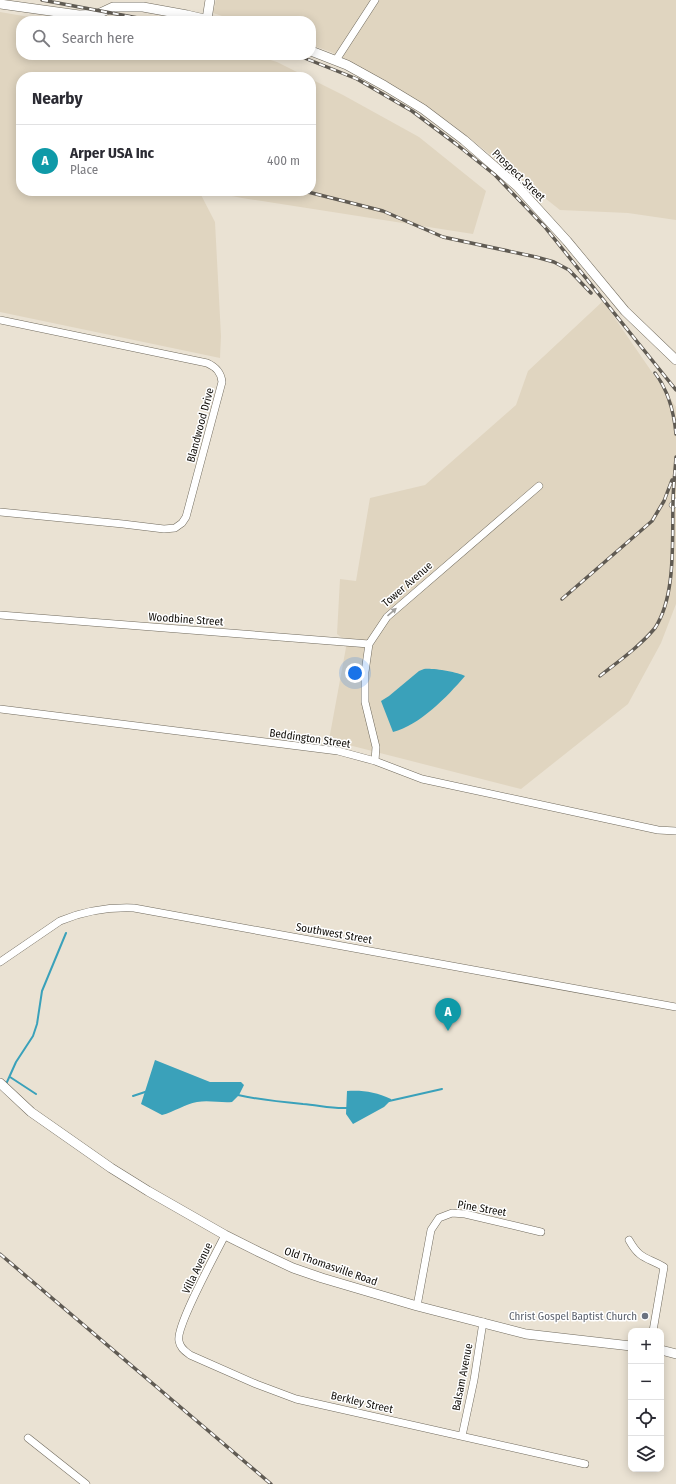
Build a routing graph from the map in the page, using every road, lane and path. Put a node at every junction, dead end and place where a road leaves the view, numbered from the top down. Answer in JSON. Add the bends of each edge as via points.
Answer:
{"nodes":[{"id":1,"x":210,"y":0,"type":"edge"},
{"id":2,"x":375,"y":0,"type":"edge"},
{"id":3,"x":0,"y":4,"type":"edge"},
{"id":4,"x":114,"y":4,"type":"edge"},
{"id":5,"x":195,"y":16,"type":"edge"},
{"id":6,"x":210,"y":16,"type":"edge"},
{"id":7,"x":316,"y":53,"type":"edge"},
{"id":8,"x":336,"y":60,"type":"junction"},
{"id":9,"x":0,"y":320,"type":"edge"},
{"id":10,"x":676,"y":360,"type":"edge"},
{"id":11,"x":539,"y":486,"type":"dead end"},
{"id":12,"x":0,"y":512,"type":"edge"},
{"id":13,"x":0,"y":615,"type":"edge"},
{"id":14,"x":370,"y":644,"type":"junction"},
{"id":15,"x":0,"y":709,"type":"edge"},
{"id":16,"x":375,"y":761,"type":"junction"},
{"id":17,"x":676,"y":831,"type":"edge"},
{"id":18,"x":0,"y":962,"type":"edge"},
{"id":19,"x":676,"y":1007,"type":"edge"},
{"id":20,"x":0,"y":1083,"type":"edge"},
{"id":21,"x":541,"y":1232,"type":"dead end"},
{"id":22,"x":225,"y":1235,"type":"junction"},
{"id":23,"x":629,"y":1240,"type":"dead end"},
{"id":24,"x":417,"y":1306,"type":"junction"},
{"id":25,"x":188,"y":1310,"type":"joint"},
{"id":26,"x":483,"y":1322,"type":"junction"},
{"id":27,"x":654,"y":1328,"type":"edge"},
{"id":28,"x":628,"y":1346,"type":"edge"},
{"id":29,"x":664,"y":1351,"type":"edge"},
{"id":30,"x":676,"y":1354,"type":"edge"},
{"id":31,"x":462,"y":1436,"type":"junction"},
{"id":32,"x":28,"y":1438,"type":"dead end"},
{"id":33,"x":585,"y":1464,"type":"dead end"},
{"id":34,"x":86,"y":1484,"type":"edge"}],
"edges":[{"from":1,"to":6,"type":"street"},
{"from":2,"to":8,"type":"street"},
{"from":3,"to":4,"type":"street","via":[[79,15],[98,14]]},
{"from":4,"to":5,"type":"street"},
{"from":7,"to":8,"type":"street","name":"Prospect Street"},
{"from":8,"to":10,"type":"street","name":"Prospect Street","via":[[423,109],[517,186],[625,311]]},
{"from":9,"to":12,"type":"street","name":"Blandwood Drive","via":[[207,363],[216,368],[222,382],[186,517],[175,528]]},
{"from":14,"to":11,"type":"street","name":"Tower Avenue","one_way":true,"via":[[387,617]]},
{"from":13,"to":14,"type":"street","name":"Woodbine Street"},
{"from":14,"to":16,"type":"street","name":"Tower Avenue","via":[[365,672],[365,702],[376,747]]},
{"from":15,"to":16,"type":"street","name":"Beddington Street","via":[[338,751]]},
{"from":16,"to":17,"type":"street","name":"Beddington Street","via":[[422,779],[658,830]]},
{"from":18,"to":19,"type":"street","name":"Southwest Street","via":[[70,916],[99,909],[134,908]]},
{"from":20,"to":22,"type":"street","name":"Old Thomasville Road","via":[[31,1112],[78,1146],[148,1191]]},
{"from":21,"to":24,"type":"street","name":"Pine Street","via":[[464,1214],[452,1213],[439,1218],[431,1230]]},
{"from":22,"to":24,"type":"street","name":"Old Thomasville Road","via":[[293,1268]]},
{"from":22,"to":25,"type":"street","name":"Villa Avenue"},
{"from":23,"to":27,"type":"street","via":[[634,1250],[644,1258],[664,1267]]},
{"from":24,"to":26,"type":"street","name":"Old Thomasville Road"},
{"from":25,"to":31,"type":"street","name":"Berkley Street","via":[[178,1334],[179,1342],[183,1349],[205,1362],[296,1399]]},
{"from":26,"to":28,"type":"street","name":"Old Thomasville Road","via":[[526,1334]]},
{"from":26,"to":31,"type":"street","name":"Balsam Avenue"},
{"from":29,"to":30,"type":"street"},
{"from":31,"to":33,"type":"street","name":"Berkley Street"},
{"from":32,"to":34,"type":"street"}]}
